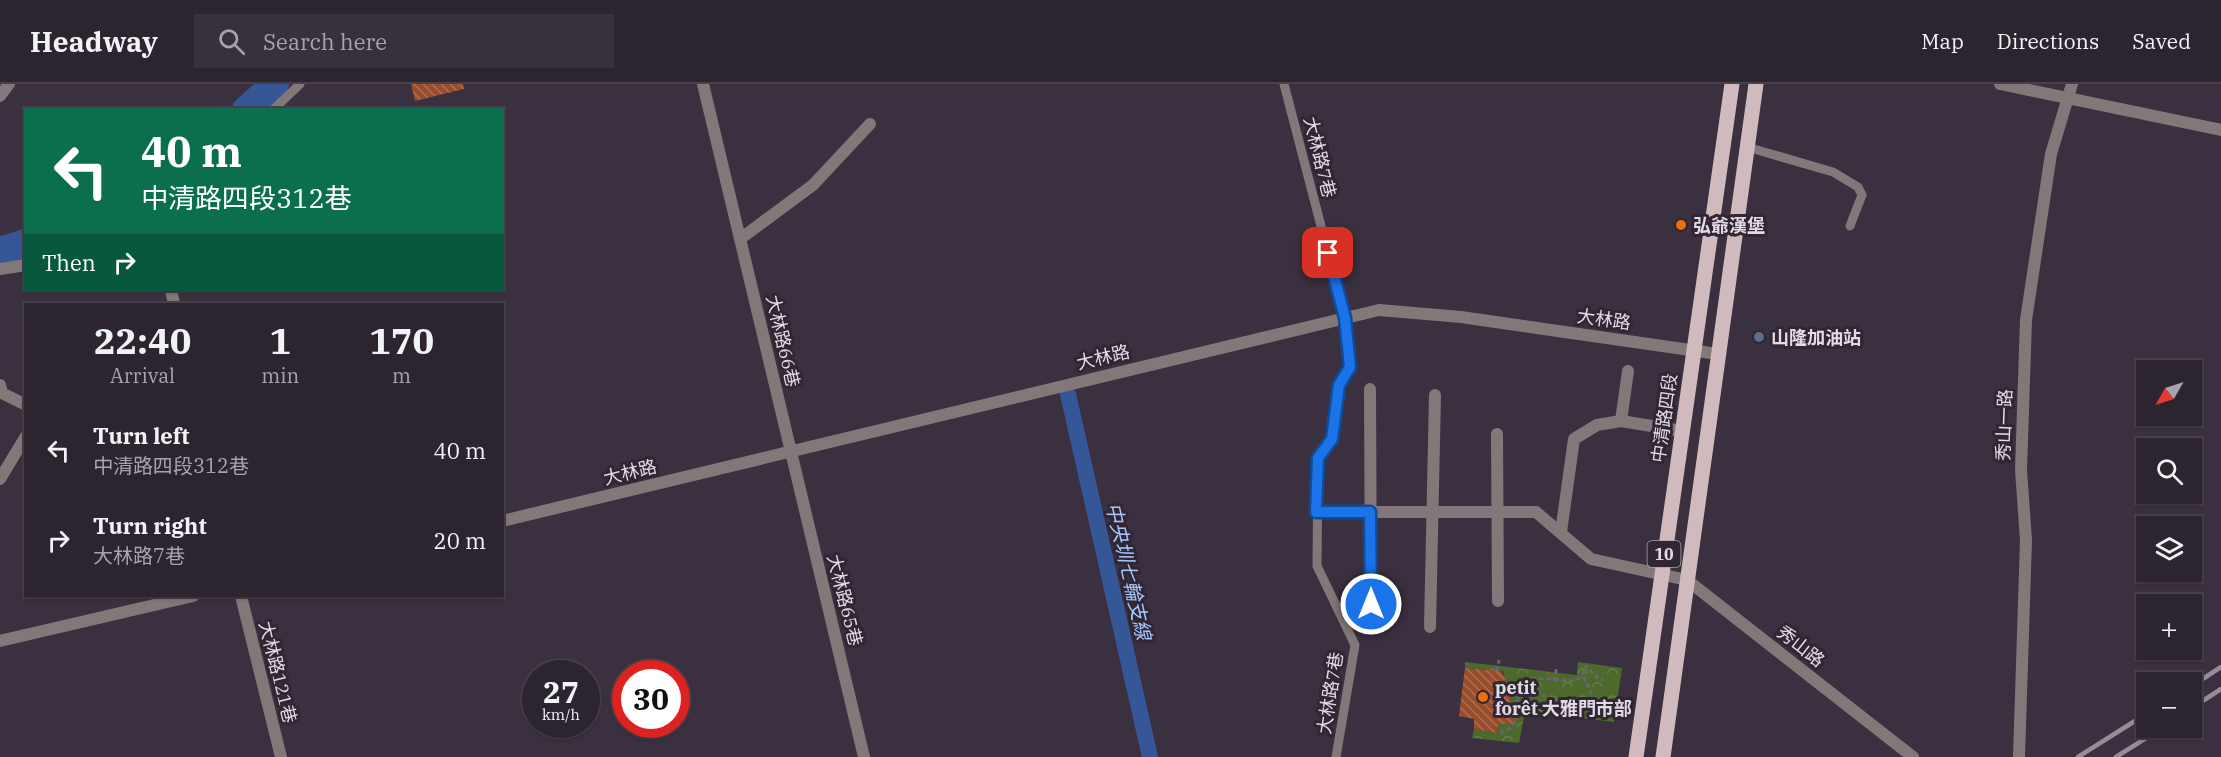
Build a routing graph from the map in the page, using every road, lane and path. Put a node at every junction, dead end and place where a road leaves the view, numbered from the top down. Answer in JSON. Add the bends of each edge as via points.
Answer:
{"nodes":[{"id":1,"x":9,"y":84,"type":"edge"},
{"id":2,"x":300,"y":84,"type":"edge"},
{"id":3,"x":703,"y":84,"type":"edge"},
{"id":4,"x":1284,"y":84,"type":"edge"},
{"id":5,"x":1732,"y":84,"type":"edge"},
{"id":6,"x":1756,"y":84,"type":"edge"},
{"id":7,"x":2000,"y":84,"type":"edge"},
{"id":8,"x":2072,"y":84,"type":"edge"},
{"id":9,"x":0,"y":96,"type":"edge"},
{"id":10,"x":2067,"y":97,"type":"junction"},
{"id":11,"x":275,"y":108,"type":"edge"},
{"id":12,"x":870,"y":124,"type":"dead end"},
{"id":13,"x":2221,"y":130,"type":"edge"},
{"id":14,"x":1747,"y":147,"type":"junction"},
{"id":15,"x":1850,"y":226,"type":"dead end"},
{"id":16,"x":740,"y":239,"type":"junction"},
{"id":17,"x":24,"y":265,"type":"edge"},
{"id":18,"x":0,"y":269,"type":"edge"},
{"id":19,"x":1345,"y":318,"type":"junction"},
{"id":20,"x":1694,"y":351,"type":"junction"},
{"id":21,"x":1718,"y":354,"type":"junction"},
{"id":22,"x":1628,"y":371,"type":"dead end"},
{"id":23,"x":0,"y":385,"type":"edge"},
{"id":24,"x":1370,"y":389,"type":"dead end"},
{"id":25,"x":1435,"y":395,"type":"dead end"},
{"id":26,"x":24,"y":404,"type":"edge"},
{"id":27,"x":1621,"y":421,"type":"junction"},
{"id":28,"x":1682,"y":431,"type":"junction"},
{"id":29,"x":1497,"y":434,"type":"dead end"},
{"id":30,"x":24,"y":439,"type":"edge"},
{"id":31,"x":790,"y":452,"type":"junction"},
{"id":32,"x":0,"y":478,"type":"edge"},
{"id":33,"x":1316,"y":512,"type":"junction"},
{"id":34,"x":1370,"y":512,"type":"junction"},
{"id":35,"x":1433,"y":512,"type":"junction"},
{"id":36,"x":1498,"y":512,"type":"junction"},
{"id":37,"x":504,"y":521,"type":"edge"},
{"id":38,"x":1561,"y":532,"type":"junction"},
{"id":39,"x":1662,"y":574,"type":"junction"},
{"id":40,"x":1687,"y":580,"type":"junction"},
{"id":41,"x":189,"y":597,"type":"edge"},
{"id":42,"x":241,"y":597,"type":"edge"},
{"id":43,"x":1498,"y":601,"type":"dead end"},
{"id":44,"x":1371,"y":604,"type":"dead end"},
{"id":45,"x":1430,"y":627,"type":"dead end"},
{"id":46,"x":0,"y":641,"type":"edge"},
{"id":47,"x":1499,"y":660,"type":"dead end"},
{"id":48,"x":1557,"y":666,"type":"dead end"},
{"id":49,"x":1497,"y":671,"type":"dead end"},
{"id":50,"x":1583,"y":676,"type":"junction"},
{"id":51,"x":1527,"y":678,"type":"junction"},
{"id":52,"x":1603,"y":680,"type":"dead end"},
{"id":53,"x":1554,"y":681,"type":"junction"},
{"id":54,"x":1519,"y":682,"type":"junction"},
{"id":55,"x":1504,"y":689,"type":"dead end"},
{"id":56,"x":1500,"y":732,"type":"dead end"},
{"id":57,"x":281,"y":757,"type":"edge"},
{"id":58,"x":864,"y":757,"type":"edge"},
{"id":59,"x":1336,"y":757,"type":"edge"},
{"id":60,"x":1636,"y":757,"type":"edge"},
{"id":61,"x":1663,"y":757,"type":"edge"},
{"id":62,"x":1912,"y":757,"type":"edge"},
{"id":63,"x":2019,"y":757,"type":"edge"}],
"edges":[{"from":1,"to":9,"type":"street"},
{"from":2,"to":11,"type":"lane"},
{"from":3,"to":16,"type":"street","name":"大林路66巷"},
{"from":4,"to":19,"type":"lane","name":"大林路7巷"},
{"from":5,"to":20,"type":"main road","name":"中清路四段","number":"10"},
{"from":6,"to":14,"type":"main road","number":"10"},
{"from":7,"to":10,"type":"street"},
{"from":8,"to":10,"type":"street","name":"秀山一路"},
{"from":10,"to":13,"type":"street"},
{"from":10,"to":63,"type":"street","name":"秀山一路","via":[[2051,154],[2026,320],[2021,470],[2026,540]]},
{"from":12,"to":16,"type":"street","via":[[813,185]]},
{"from":14,"to":15,"type":"lane","via":[[1833,172],[1858,187],[1862,195]]},
{"from":14,"to":21,"type":"main road","number":"10"},
{"from":16,"to":31,"type":"street","name":"大林路66巷"},
{"from":17,"to":18,"type":"street"},
{"from":19,"to":20,"type":"street","name":"大林路","via":[[1379,310],[1461,316]]},
{"from":19,"to":31,"type":"street","name":"大林路"},
{"from":19,"to":33,"type":"lane","name":"大林路7巷","via":[[1350,367],[1339,385],[1332,439],[1318,458]]},
{"from":20,"to":21,"type":"street","name":"大林路"},
{"from":20,"to":28,"type":"main road","name":"中清路四段","number":"10"},
{"from":21,"to":40,"type":"main road","number":"10"},
{"from":22,"to":27,"type":"street"},
{"from":23,"to":26,"type":"street","via":[[2,393]]},
{"from":24,"to":34,"type":"street"},
{"from":25,"to":35,"type":"street"},
{"from":27,"to":28,"type":"street"},
{"from":27,"to":38,"type":"street","via":[[1597,425],[1574,439]]},
{"from":28,"to":39,"type":"main road","name":"中清路四段","number":"10"},
{"from":29,"to":36,"type":"street"},
{"from":30,"to":32,"type":"street"},
{"from":31,"to":37,"type":"street","name":"大林路"},
{"from":31,"to":58,"type":"street","name":"大林路65巷"},
{"from":33,"to":34,"type":"street","name":"秀山路"},
{"from":33,"to":59,"type":"lane","name":"大林路7巷","via":[[1317,566],[1354,645]]},
{"from":34,"to":35,"type":"street","name":"秀山路"},
{"from":34,"to":44,"type":"street"},
{"from":35,"to":36,"type":"street","name":"秀山路"},
{"from":35,"to":45,"type":"street"},
{"from":36,"to":38,"type":"street","name":"秀山路","via":[[1536,512]]},
{"from":36,"to":43,"type":"street"},
{"from":38,"to":39,"type":"street","name":"秀山路","via":[[1591,559]]},
{"from":39,"to":40,"type":"street","name":"秀山路"},
{"from":39,"to":60,"type":"main road","name":"中清路四段","number":"10"},
{"from":40,"to":61,"type":"main road","number":"10"},
{"from":40,"to":62,"type":"street","name":"秀山路"},
{"from":41,"to":46,"type":"street"},
{"from":42,"to":57,"type":"street","name":"大林路121巷"},
{"from":47,"to":49,"type":"path"},
{"from":48,"to":53,"type":"path"},
{"from":50,"to":51,"type":"path","via":[[1592,697],[1591,704],[1586,706],[1544,697]]},
{"from":50,"to":52,"type":"path","via":[[1586,666]]},
{"from":50,"to":53,"type":"path"},
{"from":51,"to":53,"type":"path"},
{"from":51,"to":54,"type":"path"},
{"from":54,"to":55,"type":"path"},
{"from":54,"to":56,"type":"path","via":[[1517,720],[1507,731]]}]}
